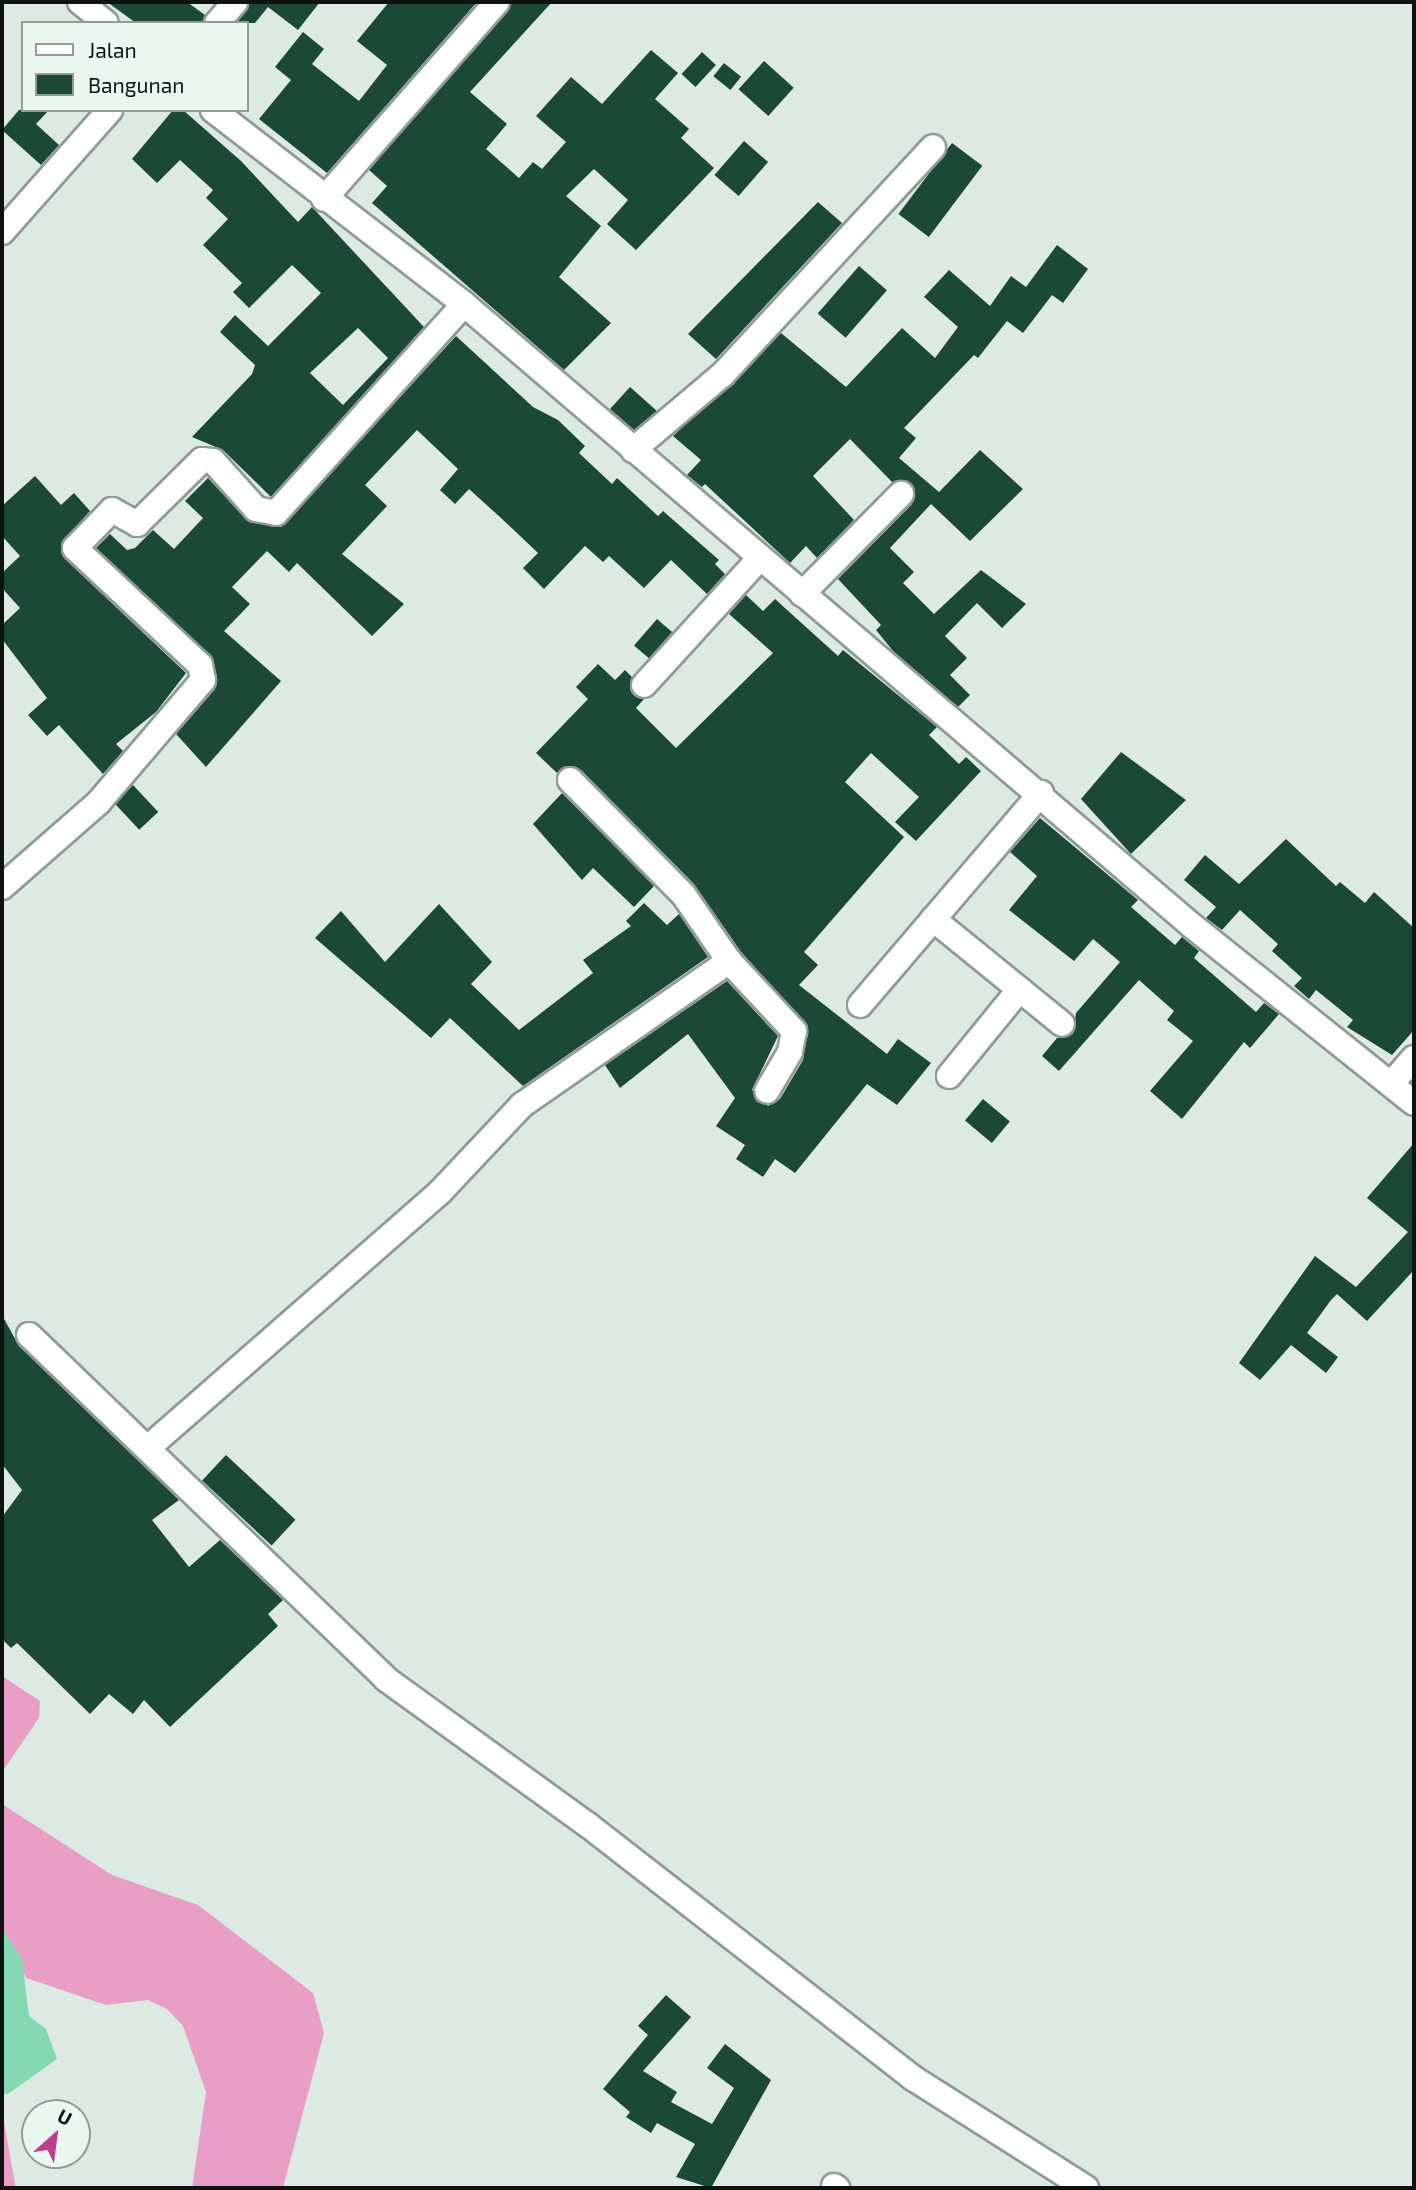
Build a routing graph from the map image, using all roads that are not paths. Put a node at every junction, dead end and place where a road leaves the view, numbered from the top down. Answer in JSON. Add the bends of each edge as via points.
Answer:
{"nodes":[{"id":1,"x":80,"y":2,"type":"edge"},
{"id":2,"x":235,"y":2,"type":"edge"},
{"id":3,"x":497,"y":2,"type":"edge"},
{"id":4,"x":104,"y":21,"type":"edge"},
{"id":5,"x":219,"y":21,"type":"edge"},
{"id":6,"x":108,"y":112,"type":"edge"},
{"id":7,"x":216,"y":112,"type":"edge"},
{"id":8,"x":933,"y":147,"type":"dead end"},
{"id":9,"x":324,"y":199,"type":"junction"},
{"id":10,"x":2,"y":232,"type":"edge"},
{"id":11,"x":464,"y":304,"type":"junction"},
{"id":12,"x":633,"y":450,"type":"junction"},
{"id":13,"x":901,"y":494,"type":"dead end"},
{"id":14,"x":760,"y":558,"type":"junction"},
{"id":15,"x":802,"y":594,"type":"junction"},
{"id":16,"x":644,"y":685,"type":"dead end"},
{"id":17,"x":570,"y":780,"type":"dead end"},
{"id":18,"x":1041,"y":793,"type":"junction"},
{"id":19,"x":2,"y":887,"type":"edge"},
{"id":20,"x":933,"y":919,"type":"junction"},
{"id":21,"x":729,"y":961,"type":"junction"},
{"id":22,"x":1020,"y":989,"type":"junction"},
{"id":23,"x":860,"y":1005,"type":"dead end"},
{"id":24,"x":1062,"y":1024,"type":"dead end"},
{"id":25,"x":1414,"y":1058,"type":"edge"},
{"id":26,"x":949,"y":1076,"type":"dead end"},
{"id":27,"x":1392,"y":1083,"type":"junction"},
{"id":28,"x":767,"y":1091,"type":"dead end"},
{"id":29,"x":1414,"y":1103,"type":"edge"},
{"id":30,"x":29,"y":1335,"type":"dead end"},
{"id":31,"x":150,"y":1446,"type":"junction"},
{"id":32,"x":1086,"y":2188,"type":"edge"}],
"edges":[{"from":1,"to":4,"type":"street"},
{"from":2,"to":5,"type":"street"},
{"from":3,"to":9,"type":"street"},
{"from":6,"to":10,"type":"street"},
{"from":7,"to":9,"type":"street"},
{"from":8,"to":12,"type":"street","via":[[723,374]]},
{"from":9,"to":11,"type":"street"},
{"from":11,"to":12,"type":"street"},
{"from":11,"to":19,"type":"street","via":[[275,513],[256,509],[213,461],[202,460],[137,524],[112,510],[75,548],[200,665],[203,680],[98,803]]},
{"from":12,"to":14,"type":"street"},
{"from":13,"to":15,"type":"street"},
{"from":14,"to":15,"type":"street"},
{"from":14,"to":16,"type":"street"},
{"from":15,"to":18,"type":"street"},
{"from":17,"to":21,"type":"street","via":[[683,894]]},
{"from":18,"to":20,"type":"street"},
{"from":18,"to":27,"type":"street","via":[[1191,925]]},
{"from":20,"to":22,"type":"street"},
{"from":20,"to":23,"type":"street"},
{"from":21,"to":28,"type":"street","via":[[794,1031],[790,1052]]},
{"from":21,"to":31,"type":"street","via":[[522,1105],[440,1192]]},
{"from":22,"to":24,"type":"street"},
{"from":22,"to":26,"type":"street"},
{"from":25,"to":27,"type":"street"},
{"from":27,"to":29,"type":"street"},
{"from":30,"to":31,"type":"street"},
{"from":31,"to":32,"type":"street","via":[[386,1679],[587,1825],[913,2078]]}]}
